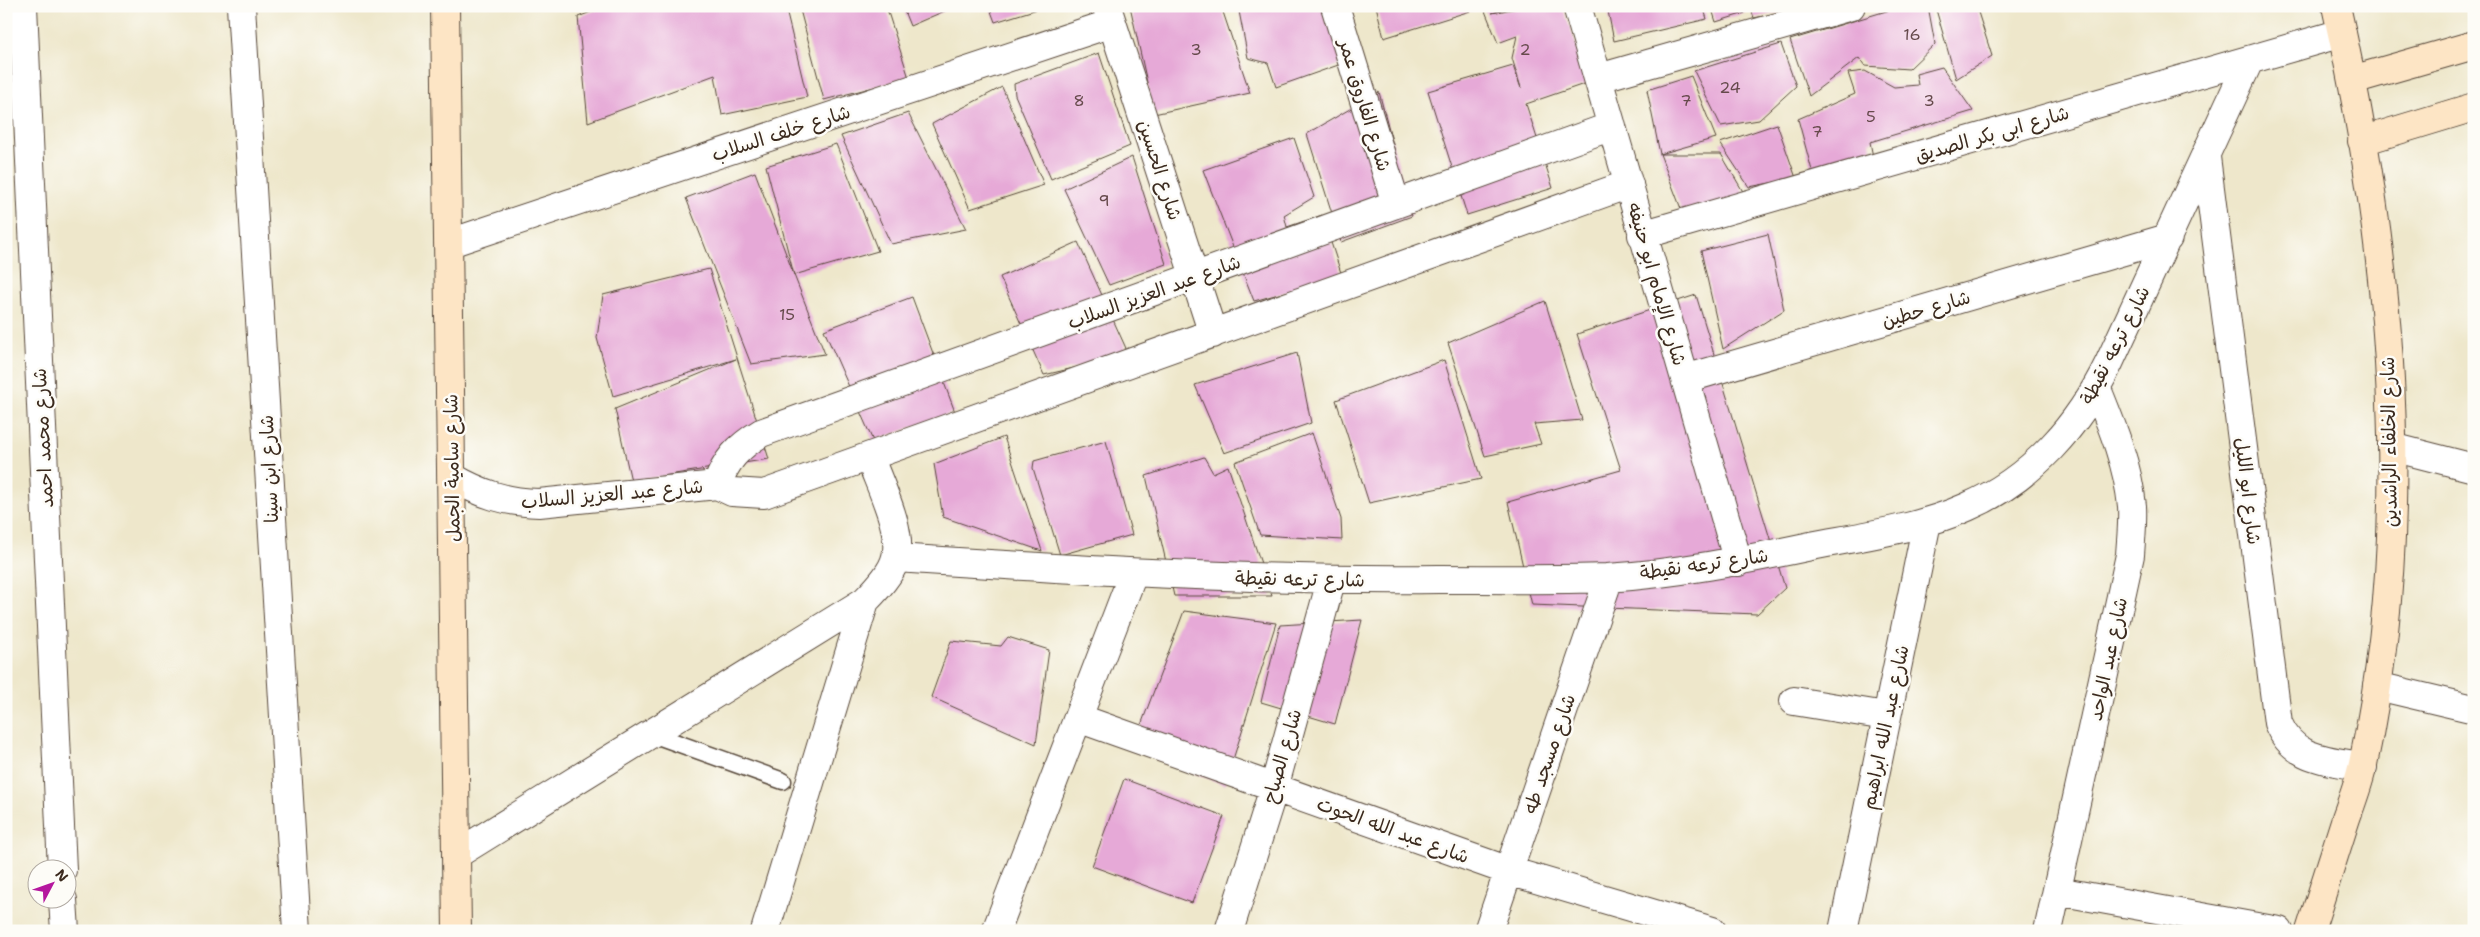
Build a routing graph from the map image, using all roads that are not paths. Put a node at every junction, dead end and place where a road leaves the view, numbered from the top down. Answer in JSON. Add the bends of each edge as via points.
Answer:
{"nodes":[{"id":1,"x":23,"y":6,"type":"edge"},
{"id":2,"x":241,"y":6,"type":"edge"},
{"id":3,"x":445,"y":6,"type":"edge"},
{"id":4,"x":1335,"y":6,"type":"edge"},
{"id":5,"x":1577,"y":6,"type":"edge"},
{"id":6,"x":1851,"y":6,"type":"edge"},
{"id":7,"x":2336,"y":6,"type":"edge"},
{"id":8,"x":1109,"y":15,"type":"edge"},
{"id":9,"x":2342,"y":33,"type":"junction"},
{"id":10,"x":2474,"y":45,"type":"edge"},
{"id":11,"x":2249,"y":61,"type":"junction"},
{"id":12,"x":1599,"y":78,"type":"junction"},
{"id":13,"x":2352,"y":80,"type":"junction"},
{"id":14,"x":2474,"y":107,"type":"edge"},
{"id":15,"x":1612,"y":126,"type":"junction"},
{"id":16,"x":2362,"y":141,"type":"junction"},
{"id":17,"x":2206,"y":157,"type":"junction"},
{"id":18,"x":1629,"y":184,"type":"junction"},
{"id":19,"x":1396,"y":204,"type":"junction"},
{"id":20,"x":1642,"y":235,"type":"junction"},
{"id":21,"x":2168,"y":238,"type":"junction"},
{"id":22,"x":450,"y":243,"type":"junction"},
{"id":23,"x":1194,"y":277,"type":"junction"},
{"id":24,"x":1213,"y":334,"type":"junction"},
{"id":25,"x":1684,"y":380,"type":"junction"},
{"id":26,"x":2097,"y":388,"type":"junction"},
{"id":27,"x":2392,"y":447,"type":"junction"},
{"id":28,"x":870,"y":458,"type":"junction"},
{"id":29,"x":2474,"y":468,"type":"edge"},
{"id":30,"x":452,"y":477,"type":"junction"},
{"id":31,"x":717,"y":485,"type":"junction"},
{"id":32,"x":1927,"y":522,"type":"junction"},
{"id":33,"x":896,"y":558,"type":"junction"},
{"id":34,"x":1738,"y":562,"type":"junction"},
{"id":35,"x":1133,"y":574,"type":"junction"},
{"id":36,"x":1609,"y":578,"type":"junction"},
{"id":37,"x":1331,"y":581,"type":"junction"},
{"id":38,"x":865,"y":601,"type":"junction"},
{"id":39,"x":2377,"y":686,"type":"junction"},
{"id":40,"x":1794,"y":701,"type":"dead end"},
{"id":41,"x":2474,"y":709,"type":"edge"},
{"id":42,"x":1886,"y":716,"type":"junction"},
{"id":43,"x":1078,"y":718,"type":"junction"},
{"id":44,"x":652,"y":734,"type":"junction"},
{"id":45,"x":2363,"y":766,"type":"junction"},
{"id":46,"x":783,"y":781,"type":"dead end"},
{"id":47,"x":1274,"y":788,"type":"junction"},
{"id":48,"x":456,"y":854,"type":"junction"},
{"id":49,"x":62,"y":860,"type":"edge"},
{"id":50,"x":1509,"y":871,"type":"junction"},
{"id":51,"x":2057,"y":891,"type":"junction"},
{"id":52,"x":64,"y":910,"type":"edge"},
{"id":53,"x":65,"y":931,"type":"edge"},
{"id":54,"x":297,"y":931,"type":"edge"},
{"id":55,"x":457,"y":931,"type":"edge"},
{"id":56,"x":765,"y":931,"type":"edge"},
{"id":57,"x":996,"y":931,"type":"edge"},
{"id":58,"x":1229,"y":931,"type":"edge"},
{"id":59,"x":1488,"y":931,"type":"edge"},
{"id":60,"x":1712,"y":931,"type":"edge"},
{"id":61,"x":1843,"y":931,"type":"edge"},
{"id":62,"x":2048,"y":931,"type":"edge"},
{"id":63,"x":2279,"y":931,"type":"edge"},
{"id":64,"x":2310,"y":931,"type":"edge"}],
"edges":[{"from":1,"to":49,"type":"street","name":"شارع محمد احمد"},
{"from":2,"to":54,"type":"street","name":"شارع ابن سينا"},
{"from":3,"to":22,"type":"main road","name":"شارع سامية الجمل"},
{"from":4,"to":19,"type":"street","name":"شارع الفاروق عمر"},
{"from":5,"to":12,"type":"street","name":"شارع الإمام ابو حنيفه"},
{"from":6,"to":12,"type":"street"},
{"from":7,"to":9,"type":"main road","name":"شارع الخلفاء الراشدين"},
{"from":8,"to":22,"type":"street","name":"شارع خلف السلاب"},
{"from":8,"to":23,"type":"street","name":"شارع الحسين"},
{"from":9,"to":11,"type":"street","name":"شارع ابى بكر الصديق"},
{"from":9,"to":13,"type":"main road","name":"شارع الخلفاء الراشدين"},
{"from":10,"to":13,"type":"main road"},
{"from":11,"to":17,"type":"street","name":"شارع ترعه نقيطة"},
{"from":11,"to":20,"type":"street","name":"شارع ابى بكر الصديق"},
{"from":12,"to":15,"type":"street","name":"شارع الإمام ابو حنيفه"},
{"from":13,"to":16,"type":"main road","name":"شارع الخلفاء الراشدين"},
{"from":14,"to":16,"type":"main road"},
{"from":15,"to":18,"type":"street","name":"شارع الإمام ابو حنيفه"},
{"from":15,"to":19,"type":"street","name":"شارع عبد العزيز السلاب"},
{"from":16,"to":27,"type":"main road","name":"شارع الخلفاء الراشدين","via":[[2382,285]]},
{"from":17,"to":21,"type":"street","name":"شارع ترعه نقيطة"},
{"from":17,"to":45,"type":"street","name":"شارع ابو الليل","via":[[2278,722],[2293,747],[2305,754]]},
{"from":18,"to":20,"type":"street","name":"شارع الإمام ابو حنيفه"},
{"from":18,"to":24,"type":"street","name":"شارع عبد العزيز السلاب"},
{"from":19,"to":23,"type":"street","name":"شارع عبد العزيز السلاب"},
{"from":20,"to":25,"type":"street","name":"شارع الإمام ابو حنيفه"},
{"from":21,"to":25,"type":"street","name":"شارع حطين"},
{"from":21,"to":26,"type":"street","name":"شارع ترعه نقيطة"},
{"from":22,"to":30,"type":"main road","name":"شارع سامية الجمل"},
{"from":23,"to":24,"type":"street","name":"شارع الحسين"},
{"from":23,"to":31,"type":"street","name":"شارع عبد العزيز السلاب","via":[[761,433],[733,454]]},
{"from":24,"to":28,"type":"street","name":"شارع عبد العزيز السلاب"},
{"from":25,"to":34,"type":"street","name":"شارع الإمام ابو حنيفه"},
{"from":26,"to":32,"type":"street","name":"شارع ترعه نقيطة","via":[[2072,426],[2042,458],[2007,486],[1968,507]]},
{"from":26,"to":51,"type":"street","name":"شارع عبد الواحد","via":[[2124,466],[2132,506],[2130,555]]},
{"from":27,"to":29,"type":"street"},
{"from":27,"to":39,"type":"main road","name":"شارع الخلفاء الراشدين","via":[[2394,495],[2387,611]]},
{"from":28,"to":31,"type":"street","name":"شارع عبد العزيز السلاب","via":[[764,494],[732,492]]},
{"from":28,"to":33,"type":"street","via":[[896,533]]},
{"from":30,"to":31,"type":"street","name":"شارع عبد العزيز السلاب","via":[[494,498],[516,503]]},
{"from":30,"to":48,"type":"main road","name":"شارع سامية الجمل"},
{"from":32,"to":34,"type":"street","name":"شارع ترعه نقيطة"},
{"from":32,"to":42,"type":"street","name":"شارع عبد الله ابراهيم"},
{"from":33,"to":35,"type":"street","name":"شارع ترعه نقيطة"},
{"from":33,"to":38,"type":"street","via":[[880,587]]},
{"from":34,"to":36,"type":"street","name":"شارع ترعه نقيطة"},
{"from":35,"to":37,"type":"street","name":"شارع ترعه نقيطة"},
{"from":35,"to":43,"type":"street"},
{"from":36,"to":37,"type":"street","name":"شارع ترعه نقيطة"},
{"from":36,"to":50,"type":"street","name":"شارع مسجد طه"},
{"from":37,"to":47,"type":"street","name":"شارع الصباح"},
{"from":38,"to":44,"type":"street"},
{"from":38,"to":56,"type":"street"},
{"from":39,"to":41,"type":"street"},
{"from":39,"to":45,"type":"main road","name":"شارع الخلفاء الراشدين"},
{"from":40,"to":42,"type":"street"},
{"from":42,"to":61,"type":"street","name":"شارع عبد الله ابراهيم"},
{"from":43,"to":47,"type":"street","name":"شارع عبد الله الحوت"},
{"from":43,"to":57,"type":"street"},
{"from":44,"to":46,"type":"lane"},
{"from":44,"to":48,"type":"street"},
{"from":45,"to":64,"type":"main road","name":"شارع الخلفاء الراشدين"},
{"from":47,"to":50,"type":"street","name":"شارع عبد الله الحوت"},
{"from":47,"to":58,"type":"street","name":"شارع الصباح"},
{"from":48,"to":55,"type":"main road","name":"شارع سامية الجمل"},
{"from":50,"to":59,"type":"street","name":"شارع مسجد طه"},
{"from":50,"to":60,"type":"street","name":"شارع عبد الله الحوت"},
{"from":51,"to":62,"type":"street","name":"شارع عبد الواحد"},
{"from":51,"to":63,"type":"street"},
{"from":52,"to":53,"type":"street"}]}
